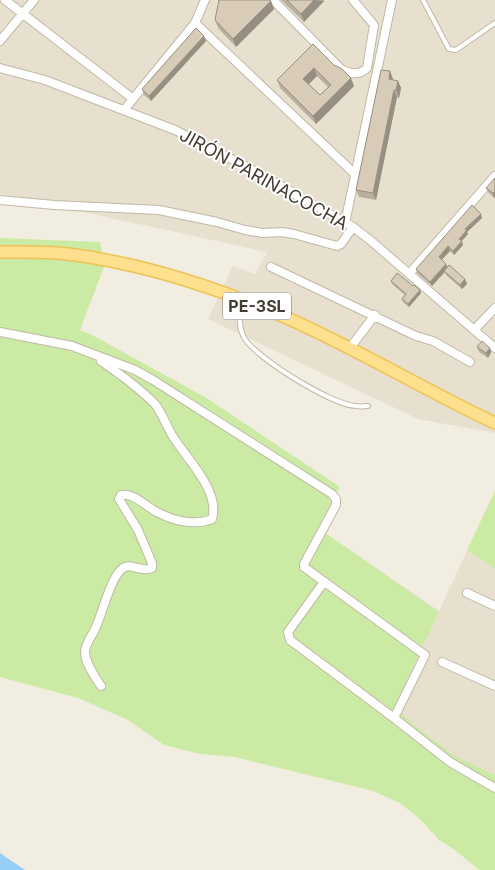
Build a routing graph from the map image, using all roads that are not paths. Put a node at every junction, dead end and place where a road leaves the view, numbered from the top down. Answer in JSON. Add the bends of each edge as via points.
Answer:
{"nodes":[{"id":1,"x":5,"y":0,"type":"edge"},
{"id":2,"x":34,"y":0,"type":"edge"},
{"id":3,"x":204,"y":0,"type":"edge"},
{"id":4,"x":273,"y":0,"type":"edge"},
{"id":5,"x":353,"y":0,"type":"edge"},
{"id":6,"x":392,"y":0,"type":"edge"},
{"id":7,"x":423,"y":0,"type":"edge"},
{"id":8,"x":23,"y":13,"type":"junction"},
{"id":9,"x":195,"y":23,"type":"junction"},
{"id":10,"x":495,"y":23,"type":"edge"},
{"id":11,"x":0,"y":41,"type":"edge"},
{"id":12,"x":0,"y":68,"type":"edge"},
{"id":13,"x":132,"y":98,"type":"junction"},
{"id":14,"x":124,"y":110,"type":"junction"},
{"id":15,"x":356,"y":175,"type":"junction"},
{"id":16,"x":495,"y":176,"type":"edge"},
{"id":17,"x":0,"y":200,"type":"edge"},
{"id":18,"x":345,"y":223,"type":"junction"},
{"id":19,"x":353,"y":227,"type":"junction"},
{"id":20,"x":0,"y":252,"type":"edge"},
{"id":21,"x":271,"y":267,"type":"dead end"},
{"id":22,"x":409,"y":274,"type":"junction"},
{"id":23,"x":241,"y":300,"type":"junction"},
{"id":24,"x":495,"y":308,"type":"edge"},
{"id":25,"x":375,"y":315,"type":"junction"},
{"id":26,"x":474,"y":330,"type":"junction"},
{"id":27,"x":0,"y":332,"type":"edge"},
{"id":28,"x":495,"y":348,"type":"edge"},
{"id":29,"x":349,"y":349,"type":"junction"},
{"id":30,"x":93,"y":355,"type":"junction"},
{"id":31,"x":470,"y":362,"type":"dead end"},
{"id":32,"x":368,"y":406,"type":"dead end"},
{"id":33,"x":495,"y":423,"type":"edge"},
{"id":34,"x":324,"y":582,"type":"junction"},
{"id":35,"x":467,"y":592,"type":"dead end"},
{"id":36,"x":495,"y":606,"type":"edge"},
{"id":37,"x":442,"y":662,"type":"dead end"},
{"id":38,"x":101,"y":686,"type":"dead end"},
{"id":39,"x":495,"y":686,"type":"edge"},
{"id":40,"x":394,"y":718,"type":"junction"},
{"id":41,"x":495,"y":788,"type":"edge"}],
"edges":[{"from":1,"to":8,"type":"street"},
{"from":2,"to":8,"type":"street"},
{"from":3,"to":9,"type":"street"},
{"from":4,"to":5,"type":"street","via":[[341,69],[351,74],[367,68],[374,25]]},
{"from":6,"to":15,"type":"street"},
{"from":7,"to":10,"type":"lane","via":[[452,50]]},
{"from":8,"to":11,"type":"street"},
{"from":8,"to":13,"type":"street"},
{"from":9,"to":13,"type":"street"},
{"from":9,"to":15,"type":"street"},
{"from":12,"to":14,"type":"street","name":"JIRÓN PARINACOCHA","via":[[45,80]]},
{"from":13,"to":14,"type":"street"},
{"from":14,"to":18,"type":"street","name":"JIRÓN PARINACOCHA","via":[[175,130]]},
{"from":15,"to":18,"type":"street"},
{"from":16,"to":22,"type":"street"},
{"from":17,"to":19,"type":"street","via":[[159,210],[244,230],[294,234],[337,246],[342,244]]},
{"from":18,"to":19,"type":"street","name":"JIRÓN PARINACOCHA"},
{"from":19,"to":22,"type":"street","name":"JIRÓN PARINACOCHA"},
{"from":20,"to":23,"type":"main road","number":"PE-3SL","via":[[38,252],[91,258],[178,278]]},
{"from":21,"to":25,"type":"street"},
{"from":22,"to":26,"type":"street","name":"JIRÓN PARINACOCHA"},
{"from":23,"to":29,"type":"main road","number":"PE-3SL"},
{"from":23,"to":32,"type":"lane","via":[[240,328],[246,340],[268,362],[338,401]]},
{"from":24,"to":26,"type":"street"},
{"from":25,"to":29,"type":"street"},
{"from":25,"to":31,"type":"street"},
{"from":26,"to":28,"type":"street","name":"JIRÓN PARINACOCHA"},
{"from":27,"to":30,"type":"street","via":[[72,346]]},
{"from":29,"to":33,"type":"main road","number":"PE-3SL"},
{"from":30,"to":34,"type":"street","via":[[153,380],[332,494],[336,504],[304,564]]},
{"from":30,"to":38,"type":"street","via":[[156,406],[207,487],[214,511],[212,519],[204,522],[175,520],[134,498],[121,495],[119,499],[123,509],[138,530],[152,568],[146,571],[126,566],[108,592],[85,653]]},
{"from":34,"to":40,"type":"street","via":[[425,654]]},
{"from":34,"to":40,"type":"street","via":[[288,632],[290,640]]},
{"from":35,"to":36,"type":"street"},
{"from":37,"to":39,"type":"street"},
{"from":40,"to":41,"type":"street","via":[[450,762]]}]}
